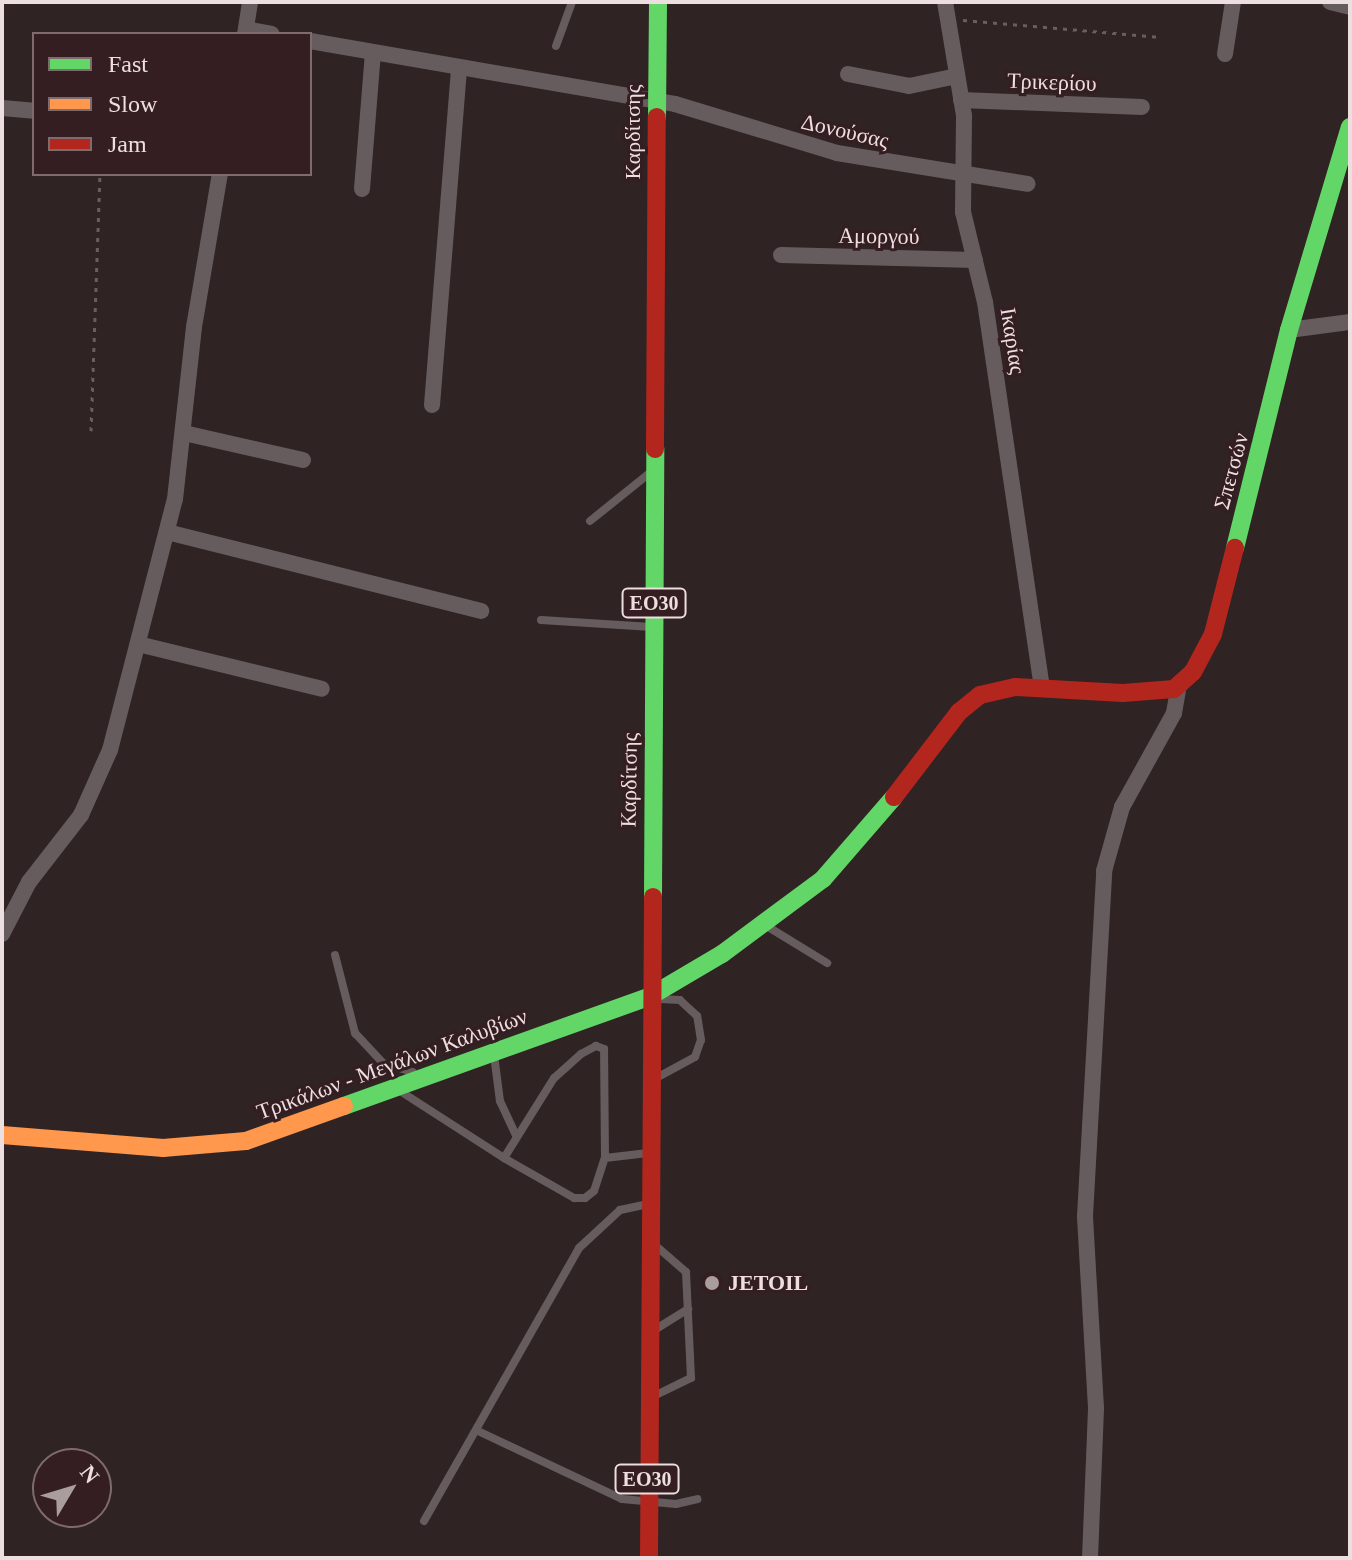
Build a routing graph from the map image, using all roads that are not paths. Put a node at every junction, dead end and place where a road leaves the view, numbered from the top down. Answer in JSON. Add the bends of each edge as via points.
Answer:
{"nodes":[{"id":1,"x":250,"y":2,"type":"edge"},
{"id":2,"x":572,"y":2,"type":"edge"},
{"id":3,"x":658,"y":2,"type":"edge"},
{"id":4,"x":1233,"y":2,"type":"edge"},
{"id":5,"x":1330,"y":2,"type":"edge"},
{"id":6,"x":1350,"y":7,"type":"edge"},
{"id":7,"x":946,"y":10,"type":"edge"},
{"id":8,"x":245,"y":32,"type":"edge"},
{"id":9,"x":312,"y":41,"type":"edge"},
{"id":10,"x":556,"y":46,"type":"dead end"},
{"id":11,"x":373,"y":52,"type":"junction"},
{"id":12,"x":1225,"y":54,"type":"dead end"},
{"id":13,"x":459,"y":70,"type":"junction"},
{"id":14,"x":848,"y":74,"type":"dead end"},
{"id":15,"x":957,"y":76,"type":"junction"},
{"id":16,"x":961,"y":100,"type":"junction"},
{"id":17,"x":656,"y":102,"type":"junction"},
{"id":18,"x":1142,"y":107,"type":"dead end"},
{"id":19,"x":2,"y":108,"type":"edge"},
{"id":20,"x":32,"y":111,"type":"edge"},
{"id":21,"x":1350,"y":127,"type":"edge"},
{"id":22,"x":220,"y":176,"type":"edge"},
{"id":23,"x":962,"y":176,"type":"junction"},
{"id":24,"x":1028,"y":184,"type":"dead end"},
{"id":25,"x":362,"y":189,"type":"dead end"},
{"id":26,"x":781,"y":255,"type":"dead end"},
{"id":27,"x":975,"y":260,"type":"junction"},
{"id":28,"x":1350,"y":322,"type":"edge"},
{"id":29,"x":1289,"y":330,"type":"junction"},
{"id":30,"x":432,"y":405,"type":"dead end"},
{"id":31,"x":184,"y":433,"type":"junction"},
{"id":32,"x":303,"y":460,"type":"dead end"},
{"id":33,"x":655,"y":470,"type":"junction"},
{"id":34,"x":590,"y":521,"type":"dead end"},
{"id":35,"x":167,"y":532,"type":"junction"},
{"id":36,"x":481,"y":611,"type":"dead end"},
{"id":37,"x":541,"y":620,"type":"dead end"},
{"id":38,"x":654,"y":627,"type":"junction"},
{"id":39,"x":138,"y":644,"type":"junction"},
{"id":40,"x":1179,"y":684,"type":"junction"},
{"id":41,"x":1042,"y":688,"type":"junction"},
{"id":42,"x":322,"y":689,"type":"dead end"},
{"id":43,"x":764,"y":924,"type":"junction"},
{"id":44,"x":2,"y":934,"type":"edge"},
{"id":45,"x":335,"y":955,"type":"dead end"},
{"id":46,"x":827,"y":963,"type":"dead end"},
{"id":47,"x":649,"y":997,"type":"junction"},
{"id":48,"x":494,"y":1054,"type":"junction"},
{"id":49,"x":441,"y":1074,"type":"junction"},
{"id":50,"x":648,"y":1081,"type":"junction"},
{"id":51,"x":398,"y":1090,"type":"junction"},
{"id":52,"x":2,"y":1135,"type":"edge"},
{"id":53,"x":516,"y":1135,"type":"junction"},
{"id":54,"x":650,"y":1153,"type":"junction"},
{"id":55,"x":504,"y":1158,"type":"junction"},
{"id":56,"x":605,"y":1158,"type":"junction"},
{"id":57,"x":650,"y":1204,"type":"junction"},
{"id":58,"x":650,"y":1240,"type":"junction"},
{"id":59,"x":688,"y":1309,"type":"junction"},
{"id":60,"x":649,"y":1334,"type":"junction"},
{"id":61,"x":648,"y":1399,"type":"junction"},
{"id":62,"x":478,"y":1431,"type":"junction"},
{"id":63,"x":697,"y":1499,"type":"dead end"},
{"id":64,"x":647,"y":1502,"type":"junction"},
{"id":65,"x":424,"y":1521,"type":"dead end"},
{"id":66,"x":649,"y":1558,"type":"edge"},
{"id":67,"x":1090,"y":1558,"type":"edge"}],
"edges":[{"from":1,"to":8,"type":"street"},
{"from":2,"to":10,"type":"lane"},
{"from":3,"to":17,"type":"street","name":"Καρδίτσης","number":"ΕΟ30"},
{"from":4,"to":12,"type":"street"},
{"from":5,"to":6,"type":"street"},
{"from":7,"to":15,"type":"street","name":"Ικαρίας"},
{"from":9,"to":11,"type":"street","name":"Δονούσας"},
{"from":11,"to":13,"type":"street","name":"Δονούσας"},
{"from":11,"to":25,"type":"street"},
{"from":13,"to":17,"type":"street","name":"Δονούσας"},
{"from":13,"to":30,"type":"street"},
{"from":14,"to":15,"type":"street","via":[[909,86]]},
{"from":15,"to":16,"type":"street","name":"Ικαρίας"},
{"from":16,"to":18,"type":"street","name":"Τρικερίου"},
{"from":16,"to":23,"type":"street","name":"Ικαρίας"},
{"from":17,"to":23,"type":"street","name":"Δονούσας","via":[[837,153]]},
{"from":17,"to":33,"type":"street","name":"Καρδίτσης","number":"ΕΟ30"},
{"from":19,"to":20,"type":"street"},
{"from":21,"to":29,"type":"street","name":"Σπετσών"},
{"from":22,"to":31,"type":"street","via":[[194,327]]},
{"from":23,"to":24,"type":"street","name":"Δονούσας"},
{"from":23,"to":27,"type":"street","name":"Ικαρίας","via":[[963,212]]},
{"from":26,"to":27,"type":"street","name":"Αμοργού"},
{"from":27,"to":41,"type":"street","name":"Ικαρίας"},
{"from":28,"to":29,"type":"street"},
{"from":29,"to":40,"type":"street","name":"Σπετσών","via":[[1213,634],[1204,656]]},
{"from":31,"to":32,"type":"street"},
{"from":31,"to":35,"type":"street"},
{"from":33,"to":34,"type":"lane"},
{"from":33,"to":38,"type":"street","name":"Καρδίτσης","number":"ΕΟ30"},
{"from":35,"to":36,"type":"street"},
{"from":35,"to":39,"type":"street"},
{"from":37,"to":38,"type":"lane"},
{"from":38,"to":47,"type":"street","name":"Καρδίτσης","number":"ΕΟ30"},
{"from":39,"to":42,"type":"street"},
{"from":39,"to":44,"type":"street","via":[[100,777],[81,815],[29,882]]},
{"from":40,"to":41,"type":"street","via":[[1145,693]]},
{"from":40,"to":67,"type":"street","via":[[1174,713],[1122,807],[1104,871],[1085,1205],[1096,1408]]},
{"from":41,"to":43,"type":"street","name":"Τρικάλων - Μεγάλων Καλυβίων","via":[[991,690],[969,703],[833,868]]},
{"from":43,"to":46,"type":"lane"},
{"from":43,"to":47,"type":"street","name":"Τρικάλων - Μεγάλων Καλυβίων"},
{"from":45,"to":49,"type":"lane","via":[[345,1011],[372,1055],[403,1072]]},
{"from":47,"to":48,"type":"street","name":"Τρικάλων - Μεγάλων Καλυβίων"},
{"from":47,"to":50,"type":"street","name":"Καρδίτσης","number":"ΕΟ30"},
{"from":47,"to":50,"type":"lane","via":[[680,1000],[697,1016],[701,1040],[695,1057]]},
{"from":48,"to":49,"type":"street","name":"Τρικάλων - Μεγάλων Καλυβίων"},
{"from":48,"to":53,"type":"lane","via":[[500,1101]]},
{"from":49,"to":51,"type":"street","name":"Τρικάλων - Μεγάλων Καλυβίων"},
{"from":50,"to":54,"type":"street","name":"Καρδίτσης","number":"ΕΟ30"},
{"from":51,"to":52,"type":"street","name":"Τρικάλων - Μεγάλων Καλυβίων","via":[[286,1130],[210,1146],[151,1147]]},
{"from":51,"to":55,"type":"lane"},
{"from":53,"to":55,"type":"lane"},
{"from":53,"to":56,"type":"lane","via":[[560,1071],[596,1046],[607,1056]]},
{"from":54,"to":56,"type":"lane"},
{"from":54,"to":57,"type":"street","name":"Καρδίτσης","number":"ΕΟ30"},
{"from":55,"to":56,"type":"lane","via":[[574,1198],[594,1191]]},
{"from":57,"to":58,"type":"street","name":"Καρδίτσης","number":"ΕΟ30"},
{"from":57,"to":62,"type":"lane","via":[[620,1210],[579,1248]]},
{"from":58,"to":59,"type":"lane","via":[[686,1272]]},
{"from":58,"to":60,"type":"street","name":"Καρδίτσης","number":"ΕΟ30"},
{"from":59,"to":60,"type":"lane"},
{"from":59,"to":61,"type":"lane","via":[[691,1378]]},
{"from":60,"to":61,"type":"street","name":"Καρδίτσης","number":"ΕΟ30"},
{"from":61,"to":64,"type":"street","name":"Καρδίτσης","number":"ΕΟ30"},
{"from":62,"to":64,"type":"lane","via":[[605,1493]]},
{"from":62,"to":65,"type":"lane"},
{"from":63,"to":64,"type":"lane"},
{"from":64,"to":66,"type":"street","name":"Καρδίτσης","number":"ΕΟ30"}]}
